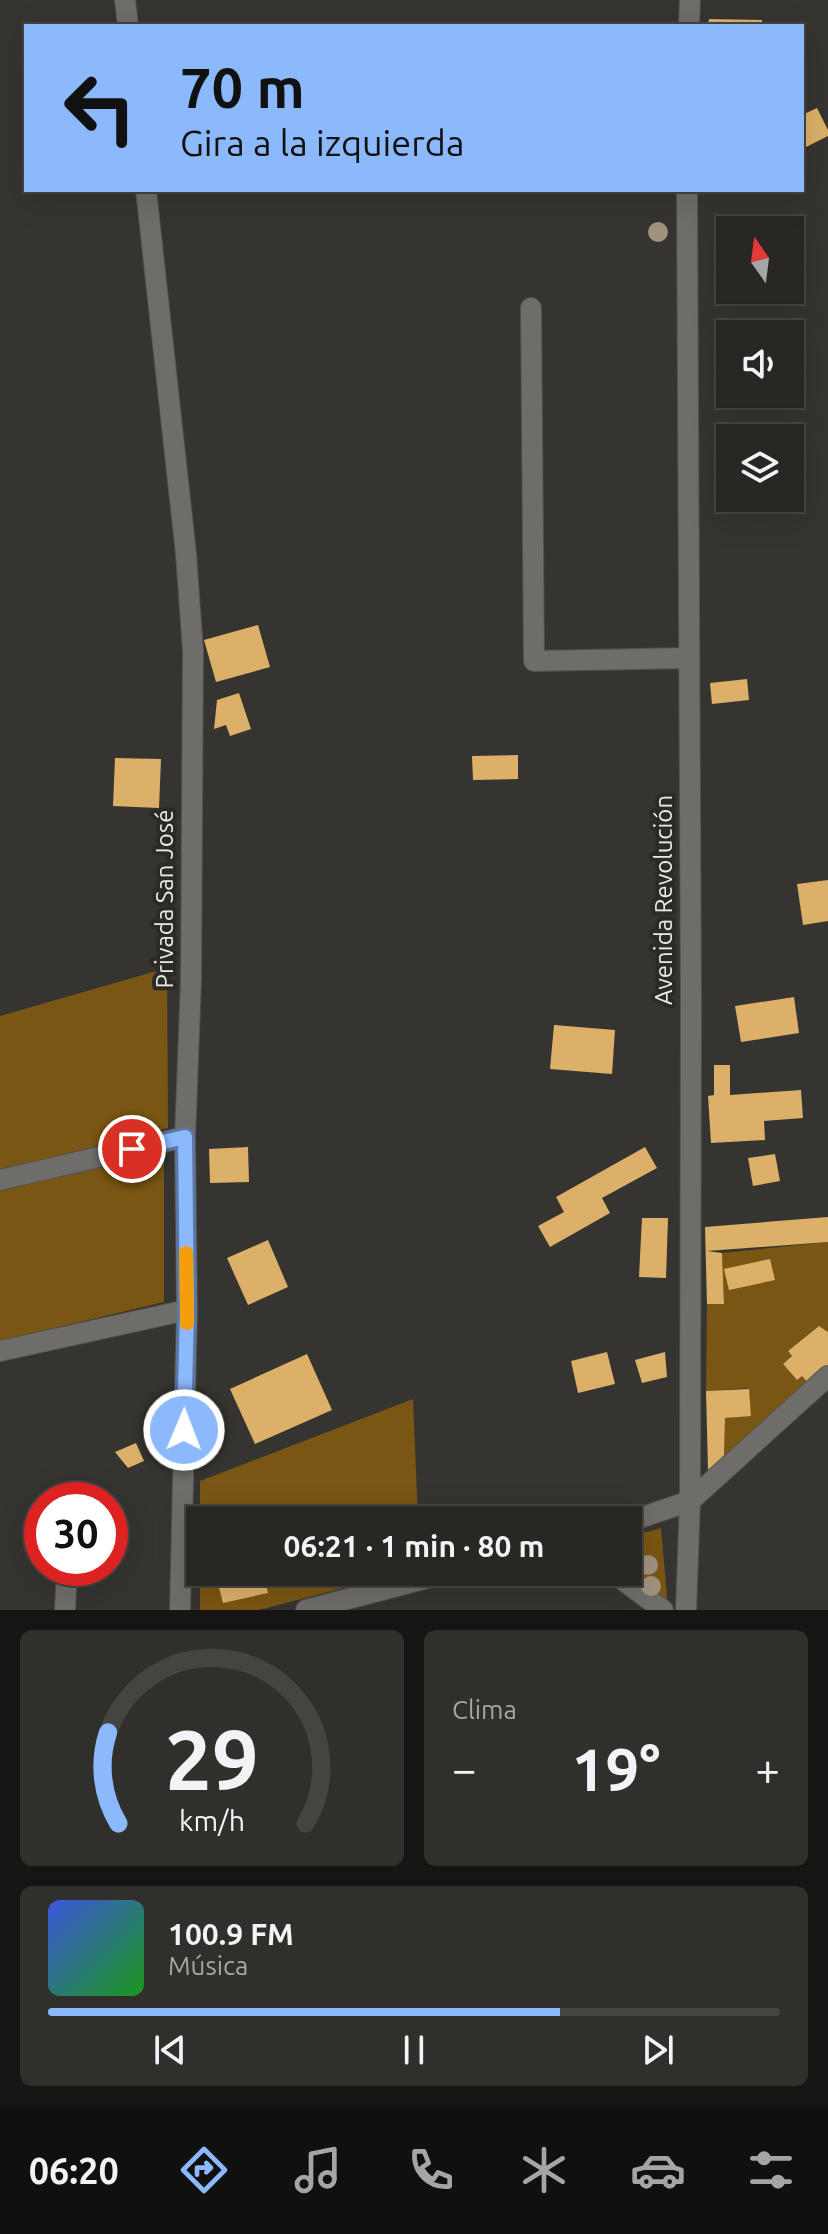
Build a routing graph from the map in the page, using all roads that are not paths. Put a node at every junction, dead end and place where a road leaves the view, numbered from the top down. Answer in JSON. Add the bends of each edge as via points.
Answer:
{"nodes":[{"id":1,"x":125,"y":0,"type":"edge"},
{"id":2,"x":690,"y":0,"type":"edge"},
{"id":3,"x":128,"y":24,"type":"edge"},
{"id":4,"x":689,"y":24,"type":"edge"},
{"id":5,"x":146,"y":192,"type":"edge"},
{"id":6,"x":687,"y":192,"type":"edge"},
{"id":7,"x":531,"y":308,"type":"dead end"},
{"id":8,"x":688,"y":658,"type":"junction"},
{"id":9,"x":185,"y":1137,"type":"junction"},
{"id":10,"x":0,"y":1180,"type":"edge"},
{"id":11,"x":187,"y":1310,"type":"junction"},
{"id":12,"x":0,"y":1351,"type":"edge"},
{"id":13,"x":828,"y":1376,"type":"edge"},
{"id":14,"x":690,"y":1501,"type":"junction"},
{"id":15,"x":642,"y":1517,"type":"edge"},
{"id":16,"x":66,"y":1586,"type":"edge"},
{"id":17,"x":397,"y":1586,"type":"edge"},
{"id":18,"x":631,"y":1586,"type":"edge"},
{"id":19,"x":65,"y":1610,"type":"edge"},
{"id":20,"x":180,"y":1610,"type":"edge"},
{"id":21,"x":306,"y":1610,"type":"edge"},
{"id":22,"x":663,"y":1610,"type":"edge"},
{"id":23,"x":686,"y":1610,"type":"edge"}],
"edges":[{"from":1,"to":3,"type":"street"},
{"from":2,"to":4,"type":"street"},
{"from":5,"to":9,"type":"street","name":"Privada San José","via":[[193,651]]},
{"from":6,"to":8,"type":"street","name":"Avenida Revolución"},
{"from":7,"to":8,"type":"street","via":[[534,661]]},
{"from":8,"to":14,"type":"street","name":"Avenida Revolución"},
{"from":9,"to":10,"type":"street"},
{"from":9,"to":11,"type":"street","name":"Privada San José"},
{"from":11,"to":12,"type":"street"},
{"from":11,"to":20,"type":"street","name":"Privada San José"},
{"from":13,"to":14,"type":"street"},
{"from":14,"to":15,"type":"street"},
{"from":14,"to":23,"type":"street","name":"Avenida Revolución"},
{"from":16,"to":19,"type":"street"},
{"from":17,"to":21,"type":"street"},
{"from":18,"to":22,"type":"street"}]}
